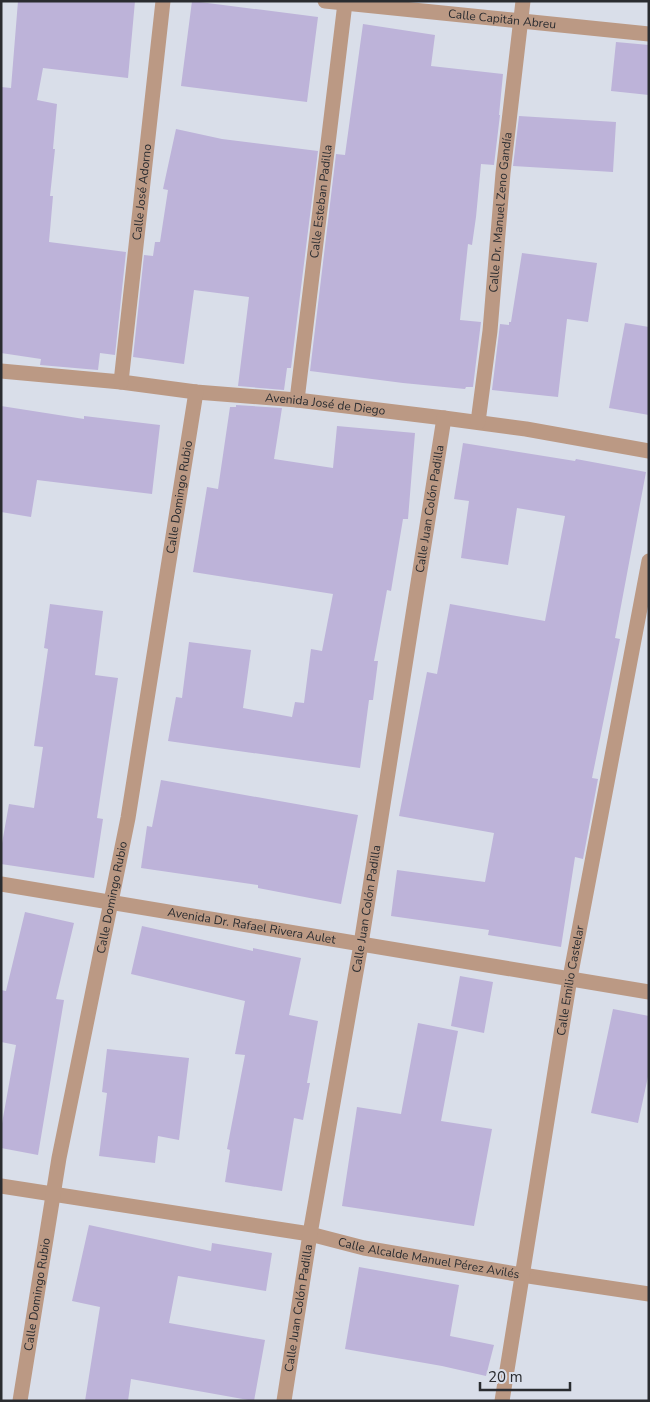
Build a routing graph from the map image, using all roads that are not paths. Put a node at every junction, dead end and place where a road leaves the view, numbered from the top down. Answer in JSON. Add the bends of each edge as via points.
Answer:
{"nodes":[{"id":1,"x":164,"y":1,"type":"edge"},
{"id":2,"x":325,"y":1,"type":"edge"},
{"id":3,"x":523,"y":1,"type":"edge"},
{"id":4,"x":345,"y":3,"type":"junction"},
{"id":5,"x":521,"y":22,"type":"junction"},
{"id":6,"x":649,"y":34,"type":"edge"},
{"id":7,"x":1,"y":371,"type":"edge"},
{"id":8,"x":122,"y":382,"type":"junction"},
{"id":9,"x":196,"y":392,"type":"junction"},
{"id":10,"x":297,"y":400,"type":"junction"},
{"id":11,"x":444,"y":418,"type":"junction"},
{"id":12,"x":478,"y":422,"type":"junction"},
{"id":13,"x":649,"y":451,"type":"edge"},
{"id":14,"x":649,"y":561,"type":"edge"},
{"id":15,"x":1,"y":884,"type":"edge"},
{"id":16,"x":111,"y":902,"type":"junction"},
{"id":17,"x":361,"y":944,"type":"junction"},
{"id":18,"x":570,"y":978,"type":"junction"},
{"id":19,"x":649,"y":992,"type":"edge"},
{"id":20,"x":1,"y":1186,"type":"edge"},
{"id":21,"x":53,"y":1194,"type":"junction"},
{"id":22,"x":310,"y":1234,"type":"junction"},
{"id":23,"x":522,"y":1275,"type":"junction"},
{"id":24,"x":649,"y":1294,"type":"edge"},
{"id":25,"x":20,"y":1401,"type":"edge"},
{"id":26,"x":284,"y":1401,"type":"edge"},
{"id":27,"x":502,"y":1401,"type":"edge"}],
"edges":[{"from":1,"to":8,"type":"street","name":"Calle José Adorno"},
{"from":2,"to":4,"type":"street","name":"Calle Capitán Abreu"},
{"from":3,"to":5,"type":"street","name":"Calle Dr. Manuel Zeno Gandía"},
{"from":4,"to":5,"type":"street","name":"Calle Capitán Abreu"},
{"from":4,"to":10,"type":"street","name":"Calle Esteban Padilla"},
{"from":5,"to":6,"type":"street","name":"Calle Capitán Abreu"},
{"from":5,"to":12,"type":"street","name":"Calle Dr. Manuel Zeno Gandía"},
{"from":7,"to":8,"type":"street","name":"Avenida José de Diego"},
{"from":8,"to":9,"type":"street","name":"Avenida José de Diego"},
{"from":9,"to":10,"type":"street","name":"Avenida José de Diego"},
{"from":9,"to":16,"type":"street","name":"Calle Domingo Rubio"},
{"from":10,"to":11,"type":"street","name":"Avenida José de Diego"},
{"from":11,"to":12,"type":"street","name":"Avenida José de Diego"},
{"from":11,"to":17,"type":"street","name":"Calle Juan Colón Padilla"},
{"from":12,"to":13,"type":"street","name":"Avenida José de Diego"},
{"from":14,"to":18,"type":"street","name":"Calle Emilio Castelar"},
{"from":15,"to":16,"type":"street","name":"Avenida Dr. Rafael Rivera Aulet"},
{"from":16,"to":17,"type":"street","name":"Avenida Dr. Rafael Rivera Aulet"},
{"from":16,"to":21,"type":"street","name":"Calle Domingo Rubio"},
{"from":17,"to":18,"type":"street","name":"Avenida Dr. Rafael Rivera Aulet"},
{"from":17,"to":22,"type":"street","name":"Calle Juan Colón Padilla"},
{"from":18,"to":19,"type":"street","name":"Avenida Dr. Rafael Rivera Aulet"},
{"from":18,"to":23,"type":"street","name":"Calle Emilio Castelar"},
{"from":20,"to":21,"type":"street","name":"Calle Alcalde Manuel Pérez Avilés"},
{"from":21,"to":22,"type":"street","name":"Calle Alcalde Manuel Pérez Avilés"},
{"from":21,"to":25,"type":"street","name":"Calle Domingo Rubio"},
{"from":22,"to":23,"type":"street","name":"Calle Alcalde Manuel Pérez Avilés","via":[[364,1248]]},
{"from":22,"to":26,"type":"street","name":"Calle Juan Colón Padilla"},
{"from":23,"to":24,"type":"street","name":"Calle Alcalde Manuel Pérez Avilés"},
{"from":23,"to":27,"type":"street","name":"Calle Emilio Castelar"}]}
